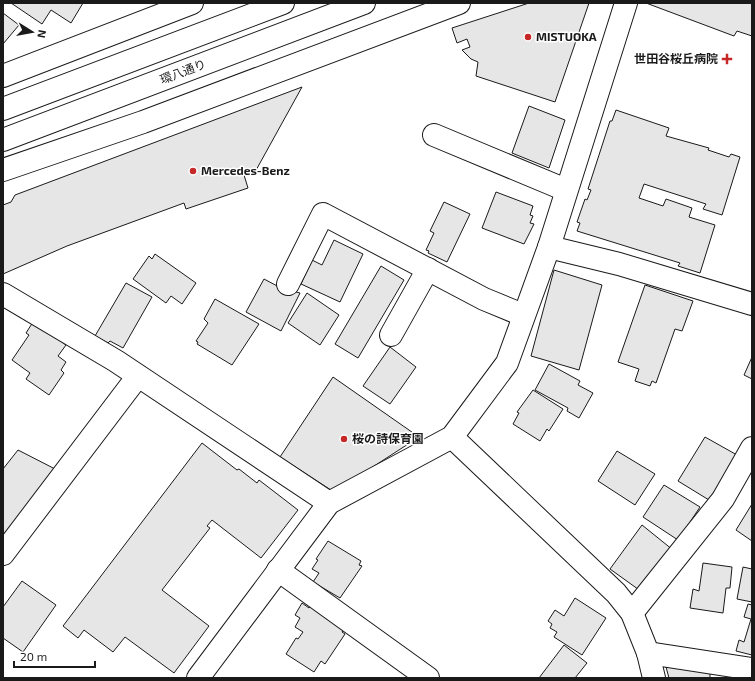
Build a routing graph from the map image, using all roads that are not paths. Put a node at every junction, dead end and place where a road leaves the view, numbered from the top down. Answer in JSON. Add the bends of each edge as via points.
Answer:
{"nodes":[{"id":1,"x":192,"y":3,"type":"edge"},
{"id":2,"x":283,"y":3,"type":"edge"},
{"id":3,"x":364,"y":3,"type":"edge"},
{"id":4,"x":459,"y":3,"type":"edge"},
{"id":5,"x":626,"y":3,"type":"edge"},
{"id":6,"x":3,"y":76,"type":"edge"},
{"id":7,"x":3,"y":109,"type":"edge"},
{"id":8,"x":434,"y":135,"type":"dead end"},
{"id":9,"x":3,"y":140,"type":"edge"},
{"id":10,"x":3,"y":170,"type":"edge"},
{"id":11,"x":566,"y":190,"type":"junction"},
{"id":12,"x":549,"y":247,"type":"junction"},
{"id":13,"x":428,"y":269,"type":"junction"},
{"id":14,"x":288,"y":284,"type":"dead end"},
{"id":15,"x":3,"y":294,"type":"edge"},
{"id":16,"x":752,"y":304,"type":"edge"},
{"id":17,"x":523,"y":315,"type":"junction"},
{"id":18,"x":391,"y":335,"type":"dead end"},
{"id":19,"x":138,"y":376,"type":"junction"},
{"id":20,"x":452,"y":437,"type":"junction"},
{"id":21,"x":752,"y":448,"type":"edge"},
{"id":22,"x":329,"y":503,"type":"junction"},
{"id":23,"x":3,"y":554,"type":"edge"},
{"id":24,"x":278,"y":570,"type":"junction"},
{"id":25,"x":632,"y":613,"type":"junction"},
{"id":26,"x":648,"y":653,"type":"junction"},
{"id":27,"x":752,"y":669,"type":"edge"},
{"id":28,"x":198,"y":678,"type":"edge"},
{"id":29,"x":428,"y":678,"type":"edge"},
{"id":30,"x":654,"y":678,"type":"edge"}],
"edges":[{"from":1,"to":6,"type":"street"},
{"from":2,"to":7,"type":"street"},
{"from":3,"to":9,"type":"street","name":"環八通り"},
{"from":4,"to":10,"type":"street","via":[[143,122]]},
{"from":5,"to":11,"type":"street"},
{"from":8,"to":11,"type":"street"},
{"from":11,"to":12,"type":"street"},
{"from":12,"to":16,"type":"street","via":[[619,264]]},
{"from":12,"to":17,"type":"street"},
{"from":13,"to":14,"type":"street","via":[[323,214]]},
{"from":13,"to":17,"type":"street","via":[[484,299]]},
{"from":13,"to":18,"type":"street"},
{"from":15,"to":19,"type":"street"},
{"from":17,"to":20,"type":"street","via":[[507,363]]},
{"from":19,"to":22,"type":"street"},
{"from":19,"to":23,"type":"street"},
{"from":20,"to":22,"type":"street"},
{"from":20,"to":25,"type":"street","via":[[616,593]]},
{"from":21,"to":25,"type":"street","via":[[723,499]]},
{"from":22,"to":24,"type":"street"},
{"from":24,"to":28,"type":"street"},
{"from":24,"to":29,"type":"street"},
{"from":25,"to":26,"type":"street"},
{"from":26,"to":27,"type":"street"},
{"from":26,"to":30,"type":"street"}]}
